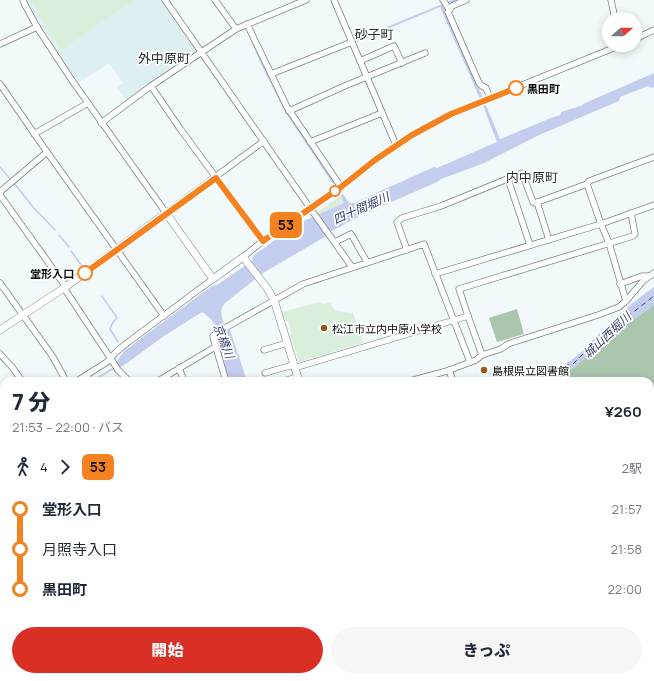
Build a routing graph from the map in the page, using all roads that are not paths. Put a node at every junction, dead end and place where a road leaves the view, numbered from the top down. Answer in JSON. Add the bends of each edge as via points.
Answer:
{"nodes":[{"id":1,"x":23,"y":0,"type":"edge"},
{"id":2,"x":165,"y":0,"type":"edge"},
{"id":3,"x":215,"y":0,"type":"edge"},
{"id":4,"x":306,"y":0,"type":"edge"},
{"id":5,"x":334,"y":0,"type":"edge"},
{"id":6,"x":466,"y":0,"type":"edge"},
{"id":7,"x":611,"y":0,"type":"edge"},
{"id":8,"x":447,"y":5,"type":"edge"},
{"id":9,"x":614,"y":12,"type":"edge"},
{"id":10,"x":247,"y":24,"type":"junction"},
{"id":11,"x":37,"y":27,"type":"junction"},
{"id":12,"x":236,"y":29,"type":"junction"},
{"id":13,"x":654,"y":30,"type":"edge"},
{"id":14,"x":642,"y":36,"type":"edge"},
{"id":15,"x":352,"y":42,"type":"junction"},
{"id":16,"x":0,"y":44,"type":"edge"},
{"id":17,"x":201,"y":51,"type":"junction"},
{"id":18,"x":604,"y":52,"type":"edge"},
{"id":19,"x":425,"y":53,"type":"dead end"},
{"id":20,"x":360,"y":61,"type":"junction"},
{"id":21,"x":402,"y":63,"type":"junction"},
{"id":22,"x":271,"y":74,"type":"junction"},
{"id":23,"x":367,"y":78,"type":"junction"},
{"id":24,"x":0,"y":84,"type":"edge"},
{"id":25,"x":151,"y":86,"type":"junction"},
{"id":26,"x":3,"y":93,"type":"edge"},
{"id":27,"x":485,"y":100,"type":"junction"},
{"id":28,"x":88,"y":103,"type":"junction"},
{"id":29,"x":289,"y":111,"type":"junction"},
{"id":30,"x":382,"y":113,"type":"junction"},
{"id":31,"x":101,"y":123,"type":"junction"},
{"id":32,"x":34,"y":134,"type":"junction"},
{"id":33,"x":264,"y":141,"type":"junction"},
{"id":34,"x":310,"y":142,"type":"junction"},
{"id":35,"x":396,"y":145,"type":"junction"},
{"id":36,"x":47,"y":152,"type":"junction"},
{"id":37,"x":654,"y":157,"type":"edge"},
{"id":38,"x":216,"y":178,"type":"junction"},
{"id":39,"x":508,"y":179,"type":"junction"},
{"id":40,"x":587,"y":184,"type":"junction"},
{"id":41,"x":341,"y":187,"type":"junction"},
{"id":42,"x":0,"y":194,"type":"edge"},
{"id":43,"x":537,"y":202,"type":"junction"},
{"id":44,"x":654,"y":205,"type":"edge"},
{"id":45,"x":310,"y":208,"type":"junction"},
{"id":46,"x":631,"y":213,"type":"junction"},
{"id":47,"x":166,"y":214,"type":"junction"},
{"id":48,"x":601,"y":224,"type":"junction"},
{"id":49,"x":549,"y":240,"type":"junction"},
{"id":50,"x":263,"y":241,"type":"junction"},
{"id":51,"x":336,"y":242,"type":"junction"},
{"id":52,"x":609,"y":243,"type":"junction"},
{"id":53,"x":530,"y":245,"type":"junction"},
{"id":54,"x":116,"y":250,"type":"junction"},
{"id":55,"x":407,"y":250,"type":"junction"},
{"id":56,"x":245,"y":259,"type":"junction"},
{"id":57,"x":366,"y":262,"type":"junction"},
{"id":58,"x":352,"y":267,"type":"junction"},
{"id":59,"x":436,"y":274,"type":"junction"},
{"id":60,"x":652,"y":274,"type":"edge"},
{"id":61,"x":213,"y":279,"type":"junction"},
{"id":62,"x":0,"y":282,"type":"edge"},
{"id":63,"x":620,"y":284,"type":"junction"},
{"id":64,"x":65,"y":288,"type":"junction"},
{"id":65,"x":274,"y":300,"type":"junction"},
{"id":66,"x":626,"y":302,"type":"junction"},
{"id":67,"x":23,"y":315,"type":"junction"},
{"id":68,"x":164,"y":316,"type":"junction"},
{"id":69,"x":468,"y":316,"type":"junction"},
{"id":70,"x":454,"y":320,"type":"junction"},
{"id":71,"x":0,"y":330,"type":"edge"},
{"id":72,"x":287,"y":343,"type":"junction"},
{"id":73,"x":215,"y":347,"type":"junction"},
{"id":74,"x":264,"y":350,"type":"dead end"},
{"id":75,"x":0,"y":354,"type":"edge"},
{"id":76,"x":482,"y":355,"type":"junction"},
{"id":77,"x":113,"y":362,"type":"junction"},
{"id":78,"x":470,"y":362,"type":"junction"},
{"id":79,"x":294,"y":366,"type":"junction"},
{"id":80,"x":179,"y":368,"type":"junction"},
{"id":81,"x":118,"y":370,"type":"junction"},
{"id":82,"x":449,"y":370,"type":"junction"},
{"id":83,"x":266,"y":373,"type":"dead end"},
{"id":84,"x":19,"y":377,"type":"edge"},
{"id":85,"x":64,"y":377,"type":"edge"},
{"id":86,"x":92,"y":377,"type":"edge"},
{"id":87,"x":121,"y":377,"type":"edge"},
{"id":88,"x":125,"y":377,"type":"edge"},
{"id":89,"x":164,"y":377,"type":"edge"},
{"id":90,"x":182,"y":377,"type":"edge"},
{"id":91,"x":225,"y":377,"type":"edge"},
{"id":92,"x":297,"y":377,"type":"edge"},
{"id":93,"x":424,"y":377,"type":"edge"},
{"id":94,"x":451,"y":377,"type":"edge"}],
"edges":[{"from":1,"to":11,"type":"street"},
{"from":2,"to":17,"type":"street"},
{"from":3,"to":12,"type":"street"},
{"from":4,"to":10,"type":"street"},
{"from":5,"to":15,"type":"street"},
{"from":6,"to":8,"type":"street","via":[[452,6]]},
{"from":7,"to":9,"type":"street"},
{"from":8,"to":27,"type":"street","via":[[480,83],[486,88]]},
{"from":10,"to":12,"type":"street"},
{"from":10,"to":22,"type":"street"},
{"from":11,"to":16,"type":"street"},
{"from":11,"to":28,"type":"street"},
{"from":12,"to":17,"type":"street"},
{"from":13,"to":14,"type":"street"},
{"from":15,"to":20,"type":"street"},
{"from":15,"to":22,"type":"street"},
{"from":17,"to":25,"type":"street"},
{"from":17,"to":33,"type":"street"},
{"from":18,"to":27,"type":"street"},
{"from":19,"to":21,"type":"street"},
{"from":20,"to":21,"type":"street","via":[[394,46]]},
{"from":20,"to":23,"type":"street"},
{"from":21,"to":23,"type":"street"},
{"from":22,"to":29,"type":"street"},
{"from":23,"to":29,"type":"street"},
{"from":23,"to":30,"type":"street"},
{"from":24,"to":26,"type":"street"},
{"from":25,"to":31,"type":"street"},
{"from":25,"to":38,"type":"street"},
{"from":26,"to":32,"type":"street"},
{"from":27,"to":35,"type":"street","via":[[435,122]]},
{"from":28,"to":31,"type":"street"},
{"from":28,"to":32,"type":"street"},
{"from":29,"to":34,"type":"street"},
{"from":30,"to":34,"type":"street"},
{"from":30,"to":35,"type":"street"},
{"from":31,"to":47,"type":"street"},
{"from":32,"to":36,"type":"street"},
{"from":33,"to":38,"type":"street"},
{"from":33,"to":45,"type":"street"},
{"from":34,"to":41,"type":"street"},
{"from":35,"to":41,"type":"street"},
{"from":36,"to":42,"type":"street"},
{"from":36,"to":54,"type":"street"},
{"from":37,"to":40,"type":"street"},
{"from":38,"to":47,"type":"street"},
{"from":38,"to":50,"type":"street"},
{"from":39,"to":43,"type":"street","via":[[522,173],[533,202]]},
{"from":39,"to":53,"type":"street"},
{"from":39,"to":55,"type":"street","via":[[402,218],[397,222]]},
{"from":40,"to":43,"type":"street"},
{"from":40,"to":48,"type":"street"},
{"from":41,"to":45,"type":"street"},
{"from":42,"to":64,"type":"street"},
{"from":43,"to":49,"type":"street"},
{"from":44,"to":46,"type":"street"},
{"from":45,"to":50,"type":"street"},
{"from":45,"to":51,"type":"street"},
{"from":46,"to":48,"type":"street"},
{"from":46,"to":52,"type":"street","via":[[635,234]]},
{"from":47,"to":54,"type":"main road"},
{"from":47,"to":61,"type":"main road"},
{"from":48,"to":49,"type":"street"},
{"from":48,"to":52,"type":"street"},
{"from":49,"to":53,"type":"street"},
{"from":50,"to":56,"type":"street"},
{"from":51,"to":57,"type":"street","via":[[350,234]]},
{"from":51,"to":58,"type":"street"},
{"from":52,"to":63,"type":"street"},
{"from":52,"to":69,"type":"street","via":[[459,289]]},
{"from":53,"to":59,"type":"street"},
{"from":54,"to":64,"type":"main road"},
{"from":54,"to":68,"type":"street"},
{"from":55,"to":57,"type":"street"},
{"from":55,"to":59,"type":"street","via":[[424,244]]},
{"from":56,"to":61,"type":"main road"},
{"from":56,"to":65,"type":"main road"},
{"from":57,"to":58,"type":"street"},
{"from":58,"to":65,"type":"street","via":[[303,284]]},
{"from":59,"to":70,"type":"street"},
{"from":60,"to":63,"type":"street"},
{"from":60,"to":66,"type":"street"},
{"from":61,"to":68,"type":"street"},
{"from":62,"to":67,"type":"street"},
{"from":63,"to":66,"type":"street"},
{"from":64,"to":67,"type":"main road"},
{"from":64,"to":77,"type":"street"},
{"from":65,"to":72,"type":"main road"},
{"from":65,"to":73,"type":"street","via":[[218,332],[213,336]]},
{"from":66,"to":76,"type":"street","via":[[598,315]]},
{"from":67,"to":71,"type":"main road"},
{"from":67,"to":85,"type":"street"},
{"from":68,"to":77,"type":"street","via":[[116,352]]},
{"from":69,"to":70,"type":"street"},
{"from":69,"to":76,"type":"street"},
{"from":70,"to":78,"type":"street"},
{"from":70,"to":79,"type":"street"},
{"from":72,"to":74,"type":"street"},
{"from":72,"to":79,"type":"main road"},
{"from":73,"to":80,"type":"street"},
{"from":73,"to":91,"type":"street"},
{"from":75,"to":84,"type":"street"},
{"from":76,"to":78,"type":"street"},
{"from":77,"to":81,"type":"street"},
{"from":77,"to":86,"type":"street"},
{"from":78,"to":82,"type":"street"},
{"from":79,"to":83,"type":"street"},
{"from":79,"to":92,"type":"main road"},
{"from":80,"to":89,"type":"street"},
{"from":80,"to":90,"type":"street"},
{"from":81,"to":87,"type":"street"},
{"from":81,"to":88,"type":"street"},
{"from":82,"to":93,"type":"street"},
{"from":82,"to":94,"type":"street"}]}
